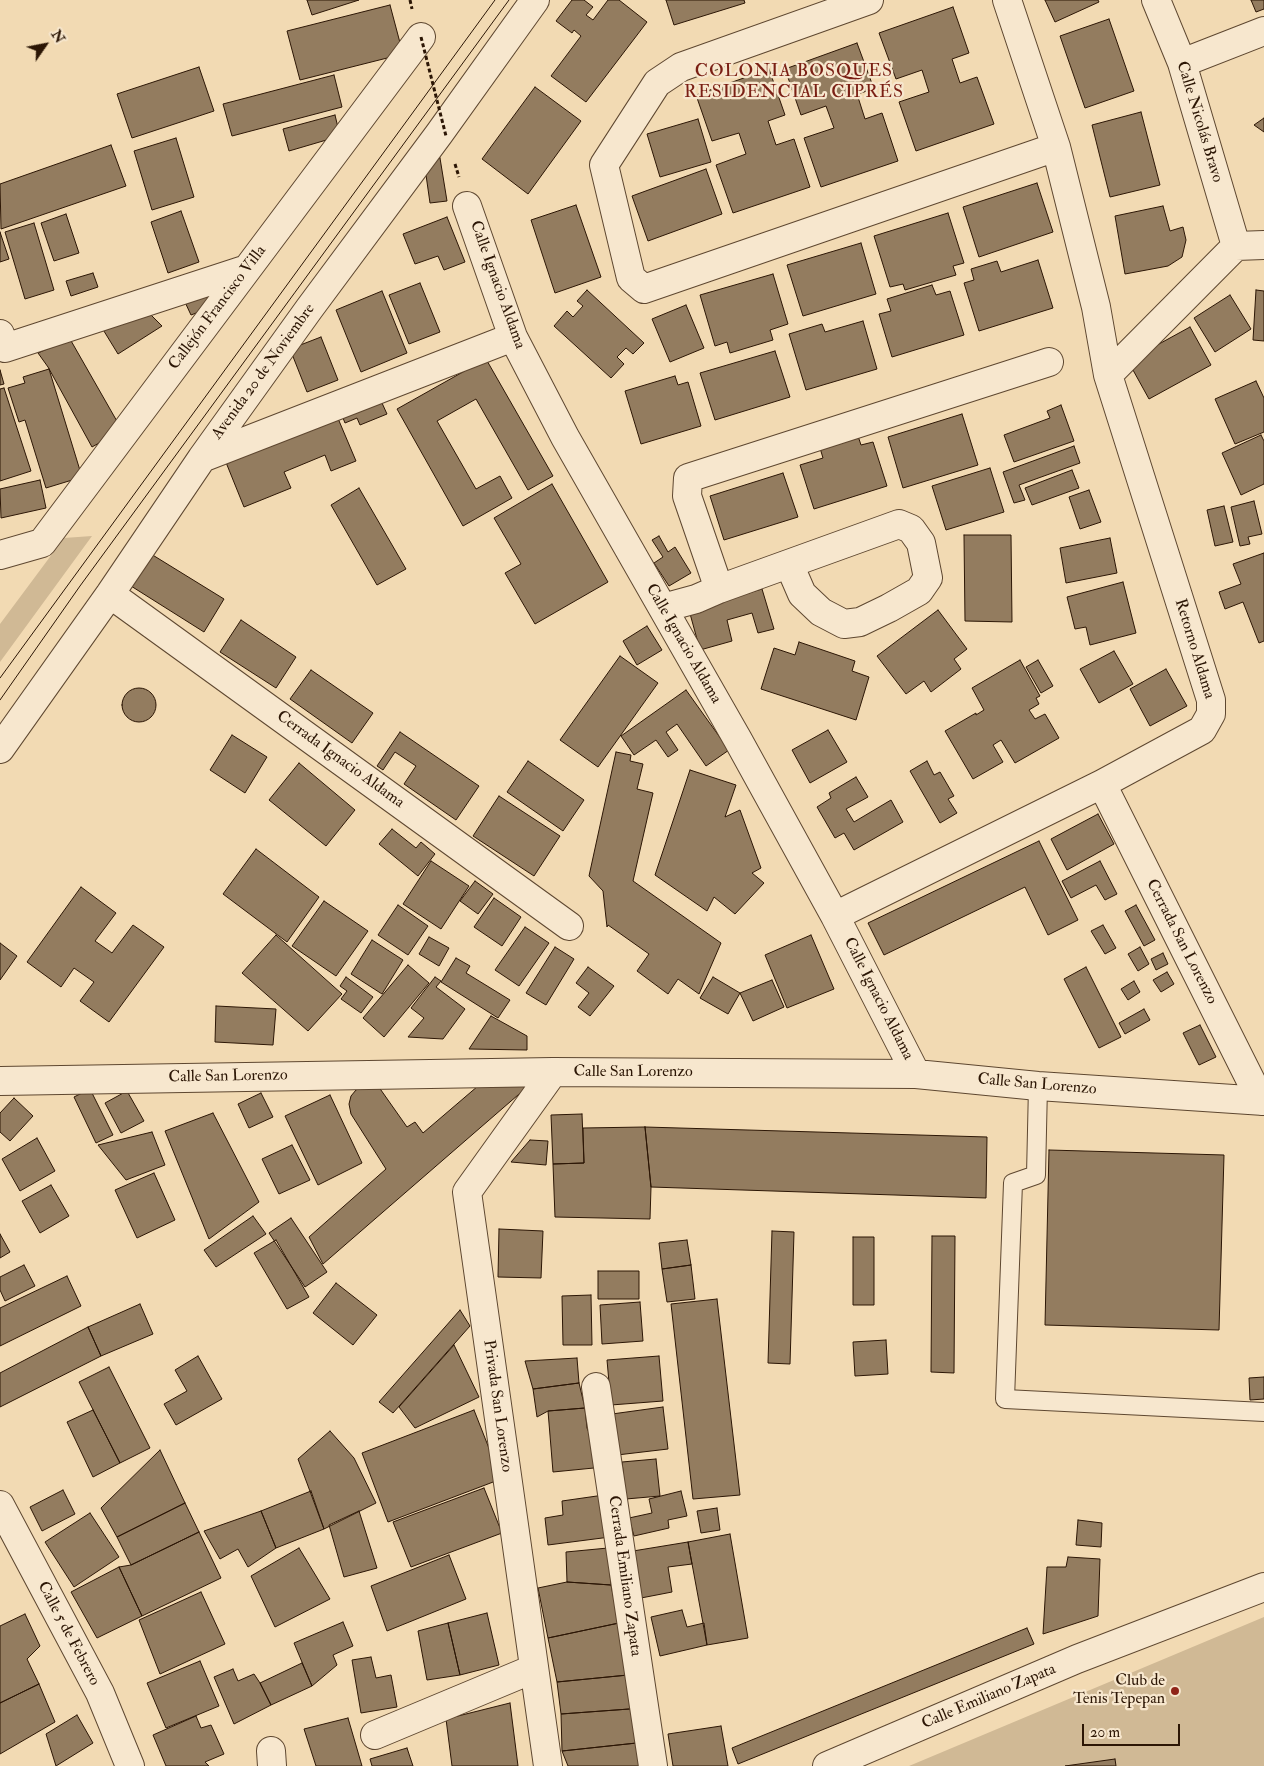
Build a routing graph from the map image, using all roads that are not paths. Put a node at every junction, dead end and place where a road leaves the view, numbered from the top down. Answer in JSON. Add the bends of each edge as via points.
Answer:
{"nodes":[{"id":1,"x":535,"y":0,"type":"edge"},
{"id":2,"x":869,"y":0,"type":"edge"},
{"id":3,"x":1007,"y":0,"type":"edge"},
{"id":4,"x":1156,"y":0,"type":"edge"},
{"id":5,"x":1264,"y":31,"type":"edge"},
{"id":6,"x":421,"y":37,"type":"road end"},
{"id":7,"x":1182,"y":63,"type":"junction"},
{"id":8,"x":1056,"y":147,"type":"junction"},
{"id":9,"x":467,"y":206,"type":"road end"},
{"id":10,"x":1236,"y":246,"type":"junction"},
{"id":11,"x":1264,"y":246,"type":"edge"},
{"id":12,"x":247,"y":269,"type":"junction"},
{"id":13,"x":0,"y":334,"type":"edge"},
{"id":14,"x":514,"y":337,"type":"junction"},
{"id":15,"x":1049,"y":362,"type":"dead end"},
{"id":16,"x":1108,"y":375,"type":"junction"},
{"id":17,"x":202,"y":458,"type":"junction"},
{"id":18,"x":0,"y":555,"type":"edge"},
{"id":19,"x":789,"y":564,"type":"junction"},
{"id":20,"x":719,"y":589,"type":"junction"},
{"id":21,"x":110,"y":594,"type":"junction"},
{"id":22,"x":663,"y":608,"type":"junction"},
{"id":23,"x":0,"y":749,"type":"edge"},
{"id":24,"x":1102,"y":784,"type":"junction"},
{"id":25,"x":835,"y":916,"type":"junction"},
{"id":26,"x":569,"y":926,"type":"dead end"},
{"id":27,"x":553,"y":1072,"type":"junction"},
{"id":28,"x":916,"y":1074,"type":"junction"},
{"id":29,"x":0,"y":1081,"type":"edge"},
{"id":30,"x":1038,"y":1086,"type":"junction"},
{"id":31,"x":1262,"y":1101,"type":"edge"},
{"id":32,"x":596,"y":1387,"type":"dead end"},
{"id":33,"x":1264,"y":1412,"type":"edge"},
{"id":34,"x":0,"y":1504,"type":"edge"},
{"id":35,"x":1264,"y":1587,"type":"edge"},
{"id":36,"x":533,"y":1669,"type":"junction"},
{"id":37,"x":375,"y":1735,"type":"dead end"},
{"id":38,"x":130,"y":1766,"type":"edge"},
{"id":39,"x":548,"y":1766,"type":"edge"},
{"id":40,"x":653,"y":1766,"type":"edge"},
{"id":41,"x":827,"y":1766,"type":"edge"}],
"edges":[{"from":1,"to":17,"type":"street","name":"Avenida 20 de Noviembre"},
{"from":2,"to":8,"type":"street","via":[[681,67],[657,83],[604,164],[631,278],[644,289]]},
{"from":3,"to":8,"type":"street","name":"Retorno Aldama"},
{"from":4,"to":7,"type":"street","name":"Calle Nicolás Bravo"},
{"from":5,"to":7,"type":"street"},
{"from":6,"to":12,"type":"street","name":"Callejón Francisco Villa"},
{"from":7,"to":10,"type":"street","name":"Calle Nicolás Bravo"},
{"from":8,"to":16,"type":"street","name":"Retorno Aldama","via":[[1096,307]]},
{"from":9,"to":14,"type":"street","name":"Calle Ignacio Aldama"},
{"from":10,"to":11,"type":"street"},
{"from":10,"to":16,"type":"street"},
{"from":12,"to":13,"type":"street","via":[[5,348]]},
{"from":12,"to":18,"type":"street","name":"Callejón Francisco Villa","via":[[42,543]]},
{"from":14,"to":17,"type":"street"},
{"from":14,"to":22,"type":"street","name":"Calle Ignacio Aldama","via":[[565,437]]},
{"from":15,"to":20,"type":"street","via":[[688,478],[687,496]]},
{"from":16,"to":24,"type":"street","name":"Retorno Aldama","via":[[1211,700],[1211,714],[1202,730]]},
{"from":17,"to":21,"type":"street","name":"Avenida 20 de Noviembre"},
{"from":19,"to":19,"type":"street","via":[[802,594],[821,612],[844,624],[860,622],[889,608],[919,591],[928,578],[921,543],[910,529],[899,524]]},
{"from":19,"to":20,"type":"street"},
{"from":20,"to":22,"type":"street"},
{"from":21,"to":23,"type":"street","name":"Avenida 20 de Noviembre"},
{"from":21,"to":26,"type":"street","name":"Cerrada Ignacio Aldama"},
{"from":22,"to":25,"type":"street","name":"Calle Ignacio Aldama"},
{"from":24,"to":25,"type":"street","name":"Retorno Aldama"},
{"from":24,"to":31,"type":"street","name":"Cerrada San Lorenzo"},
{"from":25,"to":28,"type":"street","name":"Calle Ignacio Aldama"},
{"from":27,"to":28,"type":"street","name":"Calle San Lorenzo"},
{"from":27,"to":29,"type":"street","name":"Calle San Lorenzo"},
{"from":27,"to":36,"type":"street","name":"Privada San Lorenzo","via":[[467,1192]]},
{"from":28,"to":30,"type":"street","name":"Calle San Lorenzo"},
{"from":30,"to":31,"type":"street","name":"Calle San Lorenzo"},
{"from":30,"to":33,"type":"lane","via":[[1036,1175],[1013,1183],[1005,1399]]},
{"from":32,"to":40,"type":"street","name":"Cerrada Emiliano Zapata"},
{"from":34,"to":38,"type":"street","name":"Calle 5 de Febrero","via":[[100,1693]]},
{"from":35,"to":41,"type":"street","name":"Calle Emiliano Zapata","via":[[1076,1659]]},
{"from":36,"to":37,"type":"street"},
{"from":36,"to":39,"type":"street","name":"Privada San Lorenzo"}]}
